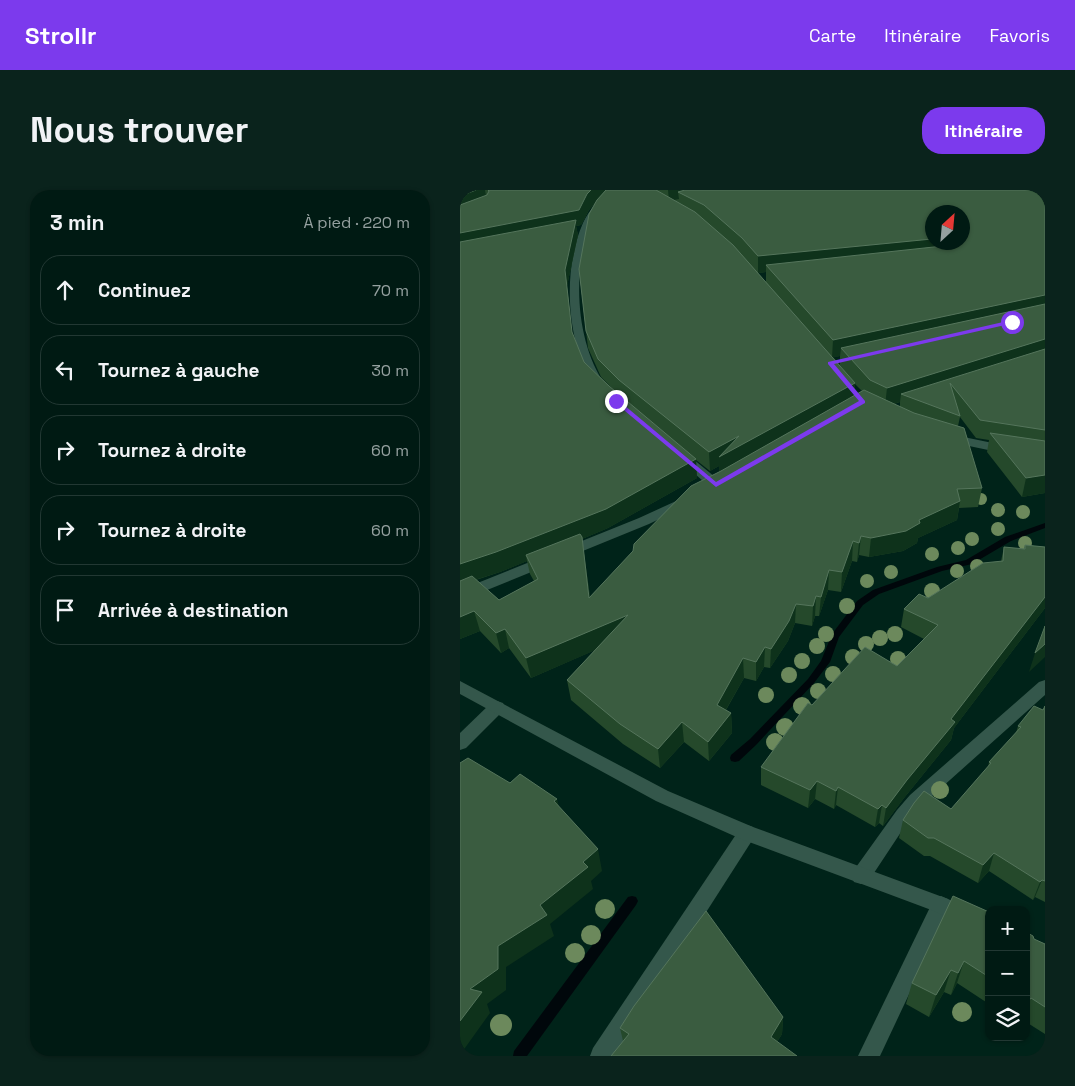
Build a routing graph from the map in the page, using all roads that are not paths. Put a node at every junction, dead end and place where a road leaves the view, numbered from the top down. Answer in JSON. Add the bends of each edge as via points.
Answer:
{"nodes":[{"id":1,"x":614,"y":190,"type":"edge"},
{"id":2,"x":605,"y":390,"type":"edge"},
{"id":3,"x":942,"y":436,"type":"edge"},
{"id":4,"x":673,"y":449,"type":"edge"},
{"id":5,"x":1045,"y":455,"type":"edge"},
{"id":6,"x":460,"y":596,"type":"edge"},
{"id":7,"x":1045,"y":686,"type":"edge"},
{"id":8,"x":460,"y":687,"type":"edge"},
{"id":9,"x":497,"y":707,"type":"junction"},
{"id":10,"x":460,"y":743,"type":"edge"},
{"id":11,"x":747,"y":833,"type":"junction"},
{"id":12,"x":861,"y":876,"type":"junction"},
{"id":13,"x":941,"y":905,"type":"junction"},
{"id":14,"x":985,"y":928,"type":"edge"},
{"id":15,"x":601,"y":1056,"type":"edge"},
{"id":16,"x":869,"y":1056,"type":"edge"}],
"edges":[{"from":1,"to":2,"type":"street","via":[[580,230],[574,286],[581,349],[594,379]]},
{"from":3,"to":5,"type":"street"},
{"from":4,"to":6,"type":"street","via":[[720,483],[644,521]]},
{"from":7,"to":12,"type":"street","via":[[916,800]]},
{"from":8,"to":9,"type":"street"},
{"from":9,"to":10,"type":"street"},
{"from":9,"to":11,"type":"street","via":[[662,796]]},
{"from":11,"to":12,"type":"street"},
{"from":11,"to":15,"type":"street"},
{"from":12,"to":13,"type":"street"},
{"from":13,"to":14,"type":"street"},
{"from":13,"to":16,"type":"street"}]}
